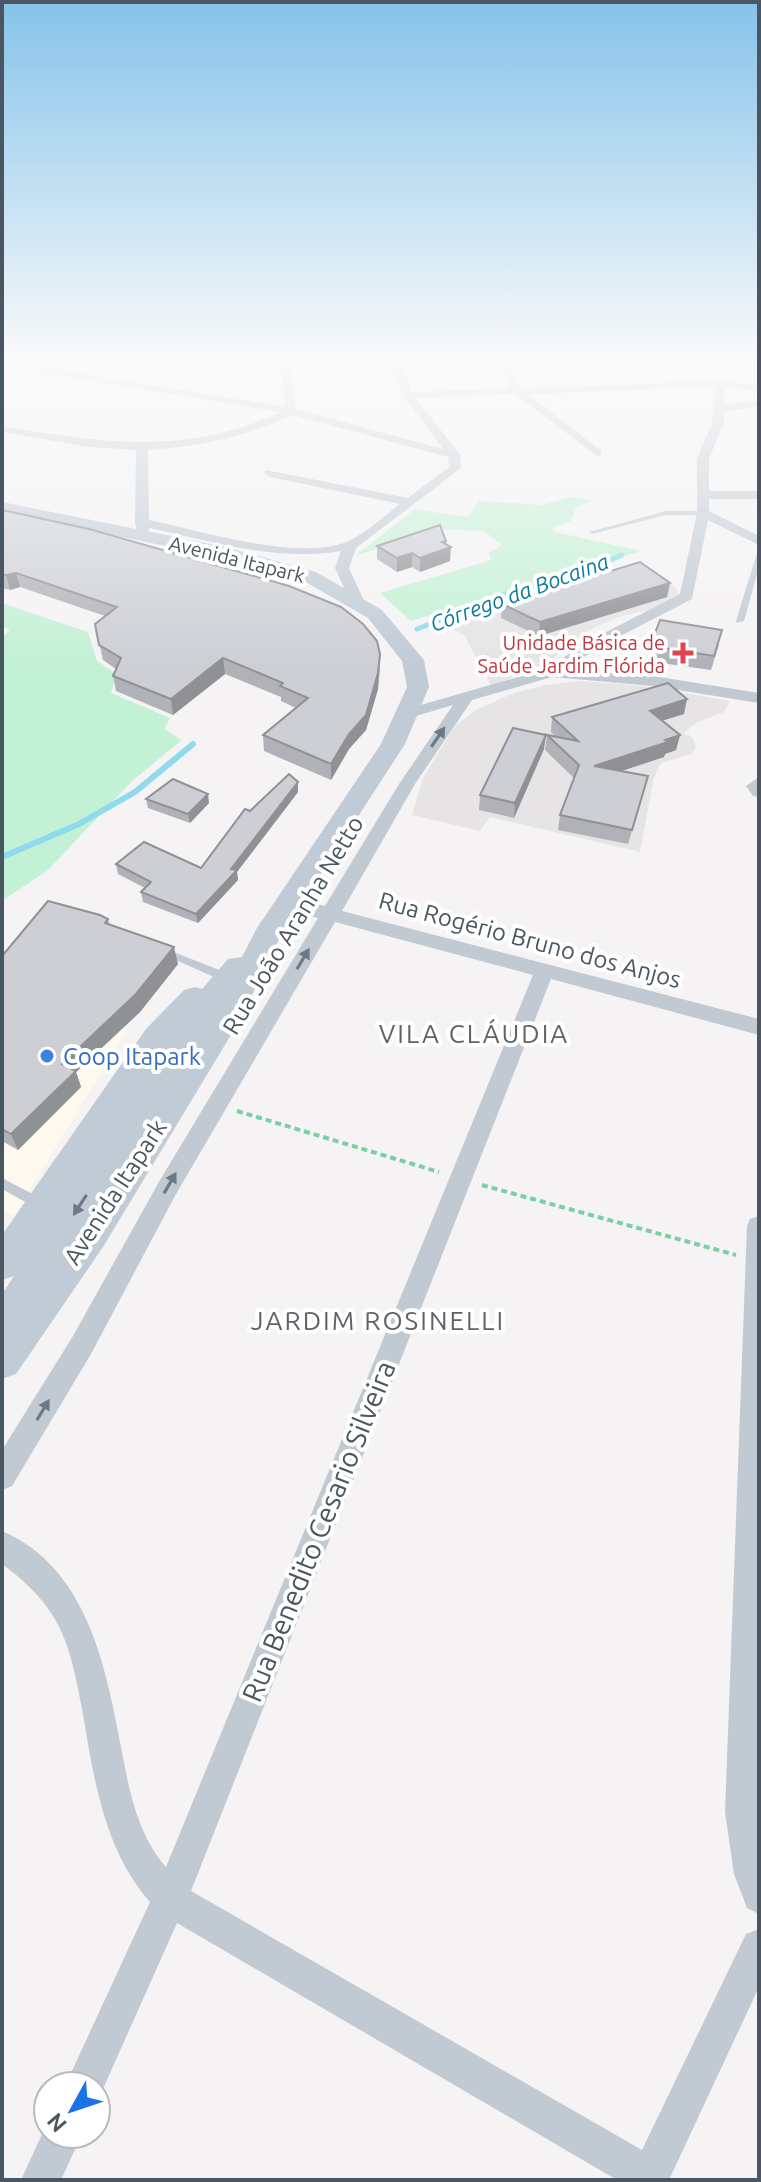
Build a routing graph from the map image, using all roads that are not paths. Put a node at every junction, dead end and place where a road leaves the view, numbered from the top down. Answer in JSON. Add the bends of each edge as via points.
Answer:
{"nodes":[{"id":1,"x":142,"y":462,"type":"edge"},
{"id":2,"x":455,"y":462,"type":"edge"},
{"id":3,"x":703,"y":462,"type":"edge"},
{"id":4,"x":270,"y":473,"type":"dead end"},
{"id":5,"x":703,"y":495,"type":"junction"},
{"id":6,"x":759,"y":495,"type":"edge"},
{"id":7,"x":409,"y":502,"type":"junction"},
{"id":8,"x":2,"y":507,"type":"edge"},
{"id":9,"x":703,"y":513,"type":"junction"},
{"id":10,"x":142,"y":529,"type":"junction"},
{"id":11,"x":592,"y":532,"type":"dead end"},
{"id":12,"x":759,"y":541,"type":"edge"},
{"id":13,"x":347,"y":552,"type":"junction"},
{"id":14,"x":759,"y":556,"type":"edge"},
{"id":15,"x":357,"y":601,"type":"junction"},
{"id":16,"x":740,"y":621,"type":"dead end"},
{"id":17,"x":551,"y":672,"type":"junction"},
{"id":18,"x":467,"y":696,"type":"junction"},
{"id":19,"x":759,"y":698,"type":"edge"},
{"id":20,"x":406,"y":714,"type":"junction"},
{"id":21,"x":759,"y":782,"type":"edge"},
{"id":22,"x":759,"y":792,"type":"edge"},
{"id":23,"x":287,"y":903,"type":"junction"},
{"id":24,"x":330,"y":914,"type":"junction"},
{"id":25,"x":258,"y":943,"type":"junction"},
{"id":26,"x":146,"y":944,"type":"edge"},
{"id":27,"x":544,"y":972,"type":"junction"},
{"id":28,"x":218,"y":974,"type":"junction"},
{"id":29,"x":759,"y":1027,"type":"edge"},
{"id":30,"x":164,"y":1071,"type":"junction"},
{"id":31,"x":2,"y":1183,"type":"edge"},
{"id":32,"x":42,"y":1206,"type":"junction"},
{"id":33,"x":759,"y":1226,"type":"edge"},
{"id":34,"x":6,"y":1249,"type":"edge"},
{"id":35,"x":757,"y":1261,"type":"edge"},
{"id":36,"x":2,"y":1326,"type":"edge"},
{"id":37,"x":2,"y":1361,"type":"edge"},
{"id":38,"x":2,"y":1476,"type":"edge"},
{"id":39,"x":2,"y":1546,"type":"edge"},
{"id":40,"x":759,"y":1896,"type":"edge"},
{"id":41,"x":170,"y":1899,"type":"junction"},
{"id":42,"x":759,"y":1947,"type":"edge"},
{"id":43,"x":91,"y":2070,"type":"edge"},
{"id":44,"x":55,"y":2150,"type":"edge"},
{"id":45,"x":649,"y":2178,"type":"edge"},
{"id":46,"x":41,"y":2180,"type":"edge"}],
"edges":[{"from":1,"to":10,"type":"street"},
{"from":2,"to":7,"type":"street","via":[[455,468]]},
{"from":3,"to":5,"type":"street"},
{"from":4,"to":7,"type":"street"},
{"from":5,"to":6,"type":"street"},
{"from":5,"to":9,"type":"street"},
{"from":7,"to":13,"type":"street"},
{"from":8,"to":10,"type":"main road","name":"Avenida Itapark"},
{"from":9,"to":11,"type":"lane","via":[[666,513]]},
{"from":9,"to":12,"type":"street"},
{"from":9,"to":17,"type":"street","via":[[687,596]]},
{"from":10,"to":13,"type":"street","via":[[296,553]]},
{"from":10,"to":15,"type":"main road","name":"Avenida Itapark","via":[[309,576]]},
{"from":13,"to":15,"type":"street","via":[[342,568]]},
{"from":14,"to":16,"type":"lane"},
{"from":15,"to":20,"type":"main road","name":"Avenida Itapark","via":[[375,614],[413,660],[418,687]]},
{"from":17,"to":18,"type":"street"},
{"from":17,"to":19,"type":"street"},
{"from":18,"to":20,"type":"street"},
{"from":24,"to":18,"type":"street","name":"Rua João Aranha Netto","one_way":true},
{"from":20,"to":23,"type":"main road","name":"Avenida Itapark","via":[[393,744]]},
{"from":21,"to":22,"type":"street"},
{"from":23,"to":24,"type":"street","name":"Rua Rogério Bruno dos Anjos"},
{"from":23,"to":25,"type":"main road","name":"Avenida Itapark"},
{"from":24,"to":27,"type":"street","name":"Rua Rogério Bruno dos Anjos"},
{"from":38,"to":24,"type":"street","name":"Rua João Aranha Netto","one_way":true},
{"from":25,"to":28,"type":"main road"},
{"from":25,"to":30,"type":"main road","name":"Avenida Itapark","via":[[206,1004]]},
{"from":26,"to":28,"type":"lane"},
{"from":27,"to":29,"type":"street","name":"Rua Rogério Bruno dos Anjos"},
{"from":27,"to":41,"type":"street","name":"Rua Benedito Cesario Silveira"},
{"from":28,"to":30,"type":"main road","via":[[157,1037]]},
{"from":30,"to":32,"type":"main road"},
{"from":30,"to":36,"type":"main road","name":"Avenida Itapark","one_way":true},
{"from":30,"to":37,"type":"main road","name":"Avenida Itapark","via":[[90,1236]]},
{"from":31,"to":32,"type":"lane"},
{"from":32,"to":34,"type":"main road"},
{"from":33,"to":35,"type":"street"},
{"from":35,"to":40,"type":"street","via":[[742,1812]]},
{"from":39,"to":41,"type":"street","via":[[39,1572],[77,1630],[98,1699],[117,1807],[137,1858]]},
{"from":41,"to":43,"type":"street","name":"Rua Benedito Cesario Silveira"},
{"from":41,"to":45,"type":"street"},
{"from":42,"to":45,"type":"street"},
{"from":44,"to":46,"type":"street"}]}
